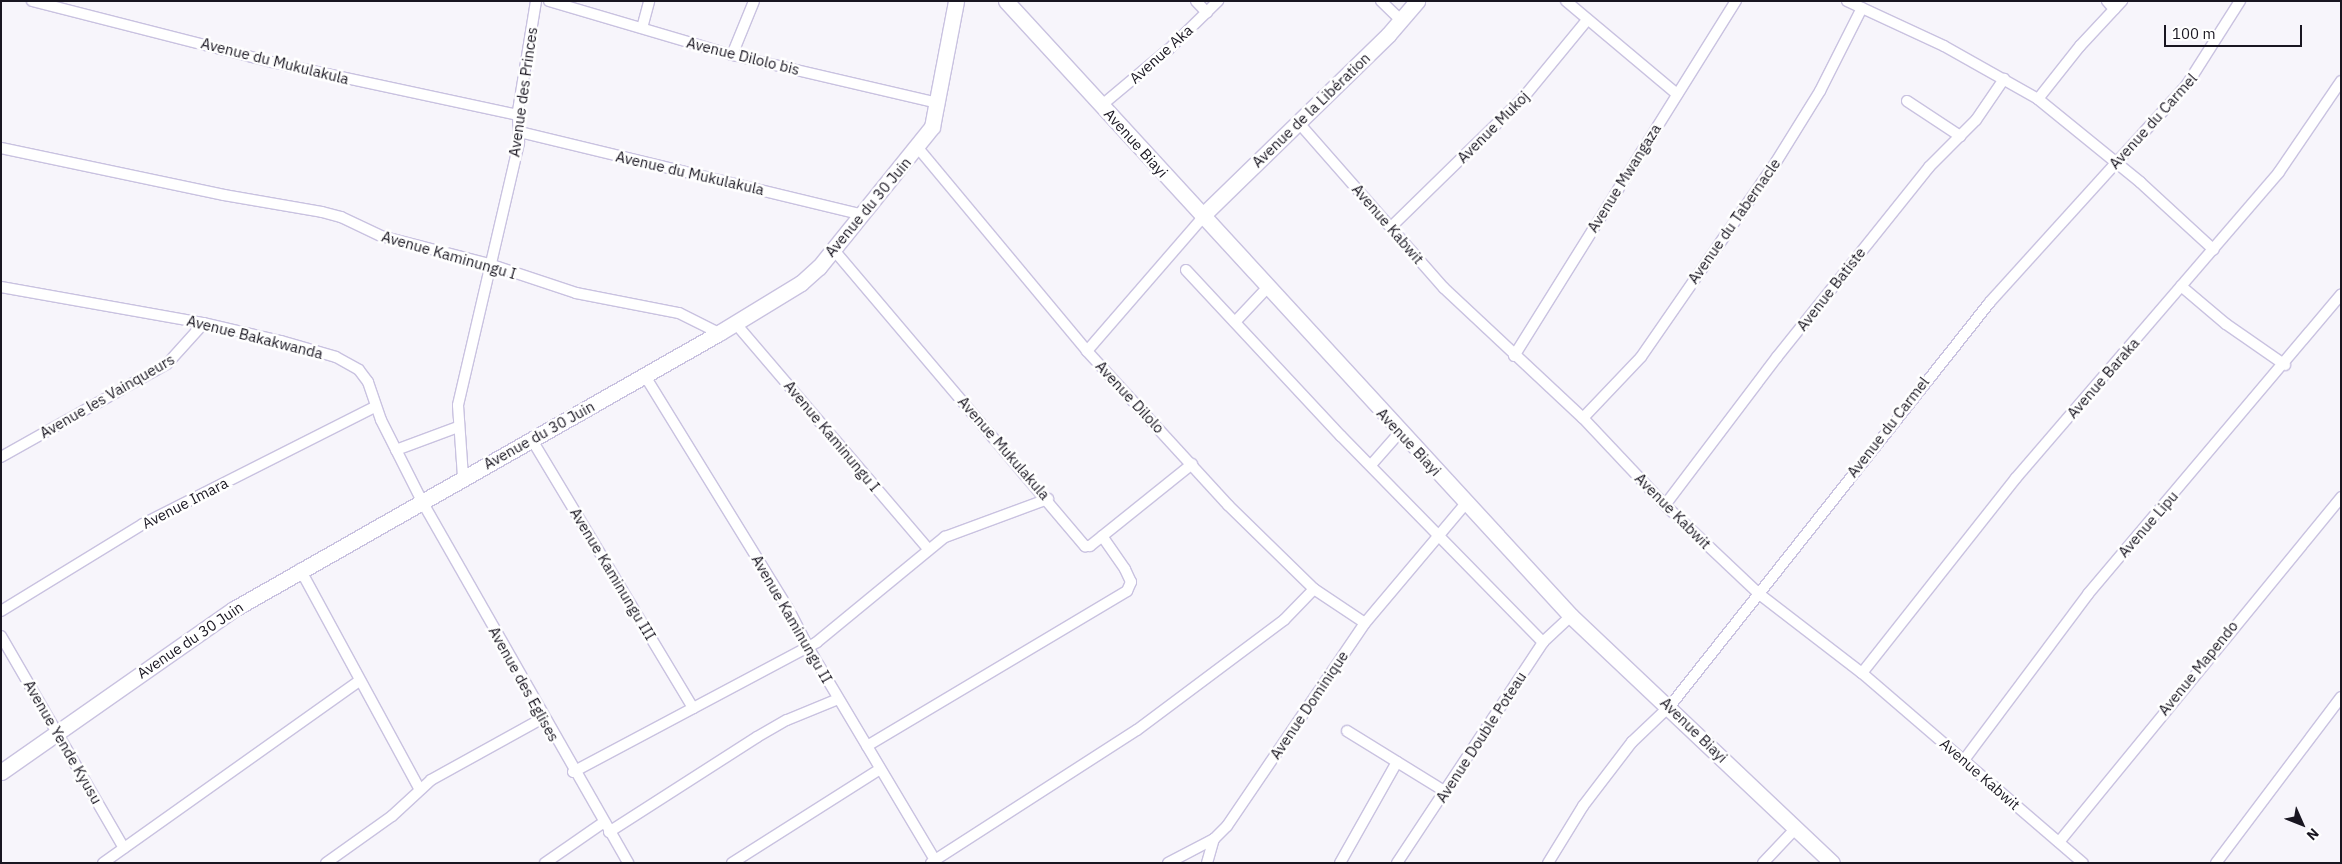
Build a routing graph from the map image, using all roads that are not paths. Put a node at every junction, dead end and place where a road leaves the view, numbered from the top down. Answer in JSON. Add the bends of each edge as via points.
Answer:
{"nodes":[{"id":1,"x":32,"y":1,"type":"edge"},
{"id":2,"x":536,"y":1,"type":"edge"},
{"id":3,"x":549,"y":1,"type":"edge"},
{"id":4,"x":649,"y":1,"type":"edge"},
{"id":5,"x":754,"y":1,"type":"edge"},
{"id":6,"x":956,"y":1,"type":"edge"},
{"id":7,"x":1006,"y":1,"type":"edge"},
{"id":8,"x":1196,"y":1,"type":"edge"},
{"id":9,"x":1218,"y":1,"type":"edge"},
{"id":10,"x":1381,"y":1,"type":"edge"},
{"id":11,"x":1416,"y":1,"type":"edge"},
{"id":12,"x":1566,"y":1,"type":"edge"},
{"id":13,"x":1736,"y":1,"type":"edge"},
{"id":14,"x":1847,"y":1,"type":"edge"},
{"id":15,"x":2122,"y":1,"type":"edge"},
{"id":16,"x":2240,"y":1,"type":"edge"},
{"id":17,"x":63,"y":5,"type":"edge"},
{"id":18,"x":2110,"y":5,"type":"edge"},
{"id":19,"x":1862,"y":8,"type":"junction"},
{"id":20,"x":1207,"y":13,"type":"junction"},
{"id":21,"x":1401,"y":20,"type":"junction"},
{"id":22,"x":1587,"y":20,"type":"junction"},
{"id":23,"x":642,"y":28,"type":"junction"},
{"id":24,"x":732,"y":55,"type":"junction"},
{"id":25,"x":2004,"y":79,"type":"junction"},
{"id":26,"x":2341,"y":81,"type":"edge"},
{"id":27,"x":1677,"y":94,"type":"junction"},
{"id":28,"x":2038,"y":99,"type":"junction"},
{"id":29,"x":1907,"y":101,"type":"dead end"},
{"id":30,"x":939,"y":103,"type":"junction"},
{"id":31,"x":1102,"y":105,"type":"junction"},
{"id":32,"x":518,"y":115,"type":"junction"},
{"id":33,"x":1298,"y":122,"type":"junction"},
{"id":34,"x":520,"y":132,"type":"junction"},
{"id":35,"x":1960,"y":136,"type":"junction"},
{"id":36,"x":1,"y":148,"type":"edge"},
{"id":37,"x":918,"y":148,"type":"junction"},
{"id":38,"x":2115,"y":163,"type":"junction"},
{"id":39,"x":860,"y":214,"type":"junction"},
{"id":40,"x":1203,"y":217,"type":"junction"},
{"id":41,"x":1392,"y":226,"type":"junction"},
{"id":42,"x":833,"y":249,"type":"junction"},
{"id":43,"x":2214,"y":250,"type":"junction"},
{"id":44,"x":489,"y":264,"type":"junction"},
{"id":45,"x":1186,"y":270,"type":"dead end"},
{"id":46,"x":2181,"y":286,"type":"junction"},
{"id":47,"x":1,"y":287,"type":"edge"},
{"id":48,"x":1267,"y":288,"type":"junction"},
{"id":49,"x":2341,"y":295,"type":"edge"},
{"id":50,"x":1235,"y":322,"type":"junction"},
{"id":51,"x":204,"y":323,"type":"junction"},
{"id":52,"x":736,"y":324,"type":"junction"},
{"id":53,"x":719,"y":333,"type":"junction"},
{"id":54,"x":1086,"y":351,"type":"junction"},
{"id":55,"x":1514,"y":356,"type":"junction"},
{"id":56,"x":2285,"y":365,"type":"junction"},
{"id":57,"x":645,"y":376,"type":"junction"},
{"id":58,"x":375,"y":407,"type":"junction"},
{"id":59,"x":1582,"y":418,"type":"junction"},
{"id":60,"x":458,"y":427,"type":"junction"},
{"id":61,"x":1400,"y":432,"type":"junction"},
{"id":62,"x":532,"y":440,"type":"junction"},
{"id":63,"x":396,"y":450,"type":"junction"},
{"id":64,"x":1,"y":457,"type":"edge"},
{"id":65,"x":1192,"y":464,"type":"junction"},
{"id":66,"x":1371,"y":465,"type":"junction"},
{"id":67,"x":463,"y":477,"type":"junction"},
{"id":68,"x":2341,"y":497,"type":"edge"},
{"id":69,"x":1048,"y":499,"type":"junction"},
{"id":70,"x":423,"y":503,"type":"junction"},
{"id":71,"x":1466,"y":503,"type":"junction"},
{"id":72,"x":1665,"y":505,"type":"junction"},
{"id":73,"x":1439,"y":533,"type":"junction"},
{"id":74,"x":1102,"y":536,"type":"junction"},
{"id":75,"x":928,"y":549,"type":"junction"},
{"id":76,"x":300,"y":569,"type":"junction"},
{"id":77,"x":1314,"y":589,"type":"junction"},
{"id":78,"x":1758,"y":594,"type":"junction"},
{"id":79,"x":1,"y":610,"type":"edge"},
{"id":80,"x":1572,"y":616,"type":"junction"},
{"id":81,"x":1365,"y":624,"type":"junction"},
{"id":82,"x":1,"y":636,"type":"edge"},
{"id":83,"x":1543,"y":642,"type":"junction"},
{"id":84,"x":808,"y":647,"type":"junction"},
{"id":85,"x":1862,"y":673,"type":"junction"},
{"id":86,"x":359,"y":681,"type":"junction"},
{"id":87,"x":2341,"y":697,"type":"edge"},
{"id":88,"x":838,"y":699,"type":"junction"},
{"id":89,"x":1670,"y":706,"type":"junction"},
{"id":90,"x":694,"y":708,"type":"junction"},
{"id":91,"x":543,"y":718,"type":"junction"},
{"id":92,"x":58,"y":732,"type":"junction"},
{"id":93,"x":1347,"y":732,"type":"dead end"},
{"id":94,"x":867,"y":746,"type":"junction"},
{"id":95,"x":1964,"y":760,"type":"junction"},
{"id":96,"x":1397,"y":762,"type":"junction"},
{"id":97,"x":880,"y":769,"type":"junction"},
{"id":98,"x":1,"y":772,"type":"edge"},
{"id":99,"x":573,"y":772,"type":"junction"},
{"id":100,"x":420,"y":790,"type":"junction"},
{"id":101,"x":1444,"y":792,"type":"junction"},
{"id":102,"x":604,"y":822,"type":"junction"},
{"id":103,"x":1796,"y":828,"type":"junction"},
{"id":104,"x":609,"y":832,"type":"junction"},
{"id":105,"x":1214,"y":839,"type":"junction"},
{"id":106,"x":2059,"y":842,"type":"junction"},
{"id":107,"x":124,"y":848,"type":"junction"},
{"id":108,"x":933,"y":861,"type":"edge"},
{"id":109,"x":103,"y":863,"type":"edge"},
{"id":110,"x":326,"y":863,"type":"edge"},
{"id":111,"x":544,"y":863,"type":"edge"},
{"id":112,"x":628,"y":863,"type":"edge"},
{"id":113,"x":732,"y":863,"type":"edge"},
{"id":114,"x":1168,"y":863,"type":"edge"},
{"id":115,"x":1207,"y":863,"type":"edge"},
{"id":116,"x":1340,"y":863,"type":"edge"},
{"id":117,"x":1397,"y":863,"type":"edge"},
{"id":118,"x":1548,"y":863,"type":"edge"},
{"id":119,"x":1763,"y":863,"type":"edge"},
{"id":120,"x":1832,"y":863,"type":"edge"},
{"id":121,"x":2083,"y":863,"type":"edge"},
{"id":122,"x":2216,"y":863,"type":"edge"}],
"edges":[{"from":1,"to":17,"type":"street","name":"Avenue du Mukulakula"},
{"from":2,"to":32,"type":"street","name":"Avenue des Princes"},
{"from":3,"to":23,"type":"street","name":"Avenue Dilolo bis"},
{"from":4,"to":23,"type":"street"},
{"from":5,"to":24,"type":"street"},
{"from":6,"to":30,"type":"street","name":"Avenue du 30 Juin"},
{"from":7,"to":31,"type":"street","name":"Avenue Biayi"},
{"from":8,"to":20,"type":"street"},
{"from":9,"to":20,"type":"street","name":"Avenue Aka"},
{"from":10,"to":21,"type":"street"},
{"from":11,"to":21,"type":"street","name":"Avenue de la Libération"},
{"from":12,"to":22,"type":"street"},
{"from":13,"to":27,"type":"street","name":"Avenue Mwangaza"},
{"from":14,"to":19,"type":"street"},
{"from":15,"to":18,"type":"street"},
{"from":16,"to":38,"type":"street","name":"Avenue du Carmel","via":[[2196,74]]},
{"from":17,"to":32,"type":"street","name":"Avenue du Mukulakula","via":[[271,62]]},
{"from":18,"to":28,"type":"street"},
{"from":19,"to":25,"type":"street"},
{"from":19,"to":59,"type":"street","name":"Avenue du Tabernacle","via":[[1820,91],[1776,162],[1641,356]]},
{"from":20,"to":31,"type":"street","name":"Avenue Aka"},
{"from":21,"to":33,"type":"street","name":"Avenue de la Libération"},
{"from":22,"to":27,"type":"street"},
{"from":22,"to":41,"type":"street","name":"Avenue Mukoj","via":[[1523,98]]},
{"from":23,"to":24,"type":"street","name":"Avenue Dilolo bis"},
{"from":24,"to":30,"type":"street","name":"Avenue Dilolo bis"},
{"from":25,"to":28,"type":"street"},
{"from":25,"to":35,"type":"street","name":"Avenue Batiste","via":[[1976,120]]},
{"from":26,"to":43,"type":"street","name":"Avenue Baraka","via":[[2279,172]]},
{"from":27,"to":55,"type":"street","name":"Avenue Mwangaza"},
{"from":28,"to":38,"type":"street"},
{"from":29,"to":35,"type":"street"},
{"from":30,"to":37,"type":"street","name":"Avenue du 30 Juin","via":[[932,127]]},
{"from":31,"to":40,"type":"street","name":"Avenue Biayi"},
{"from":32,"to":34,"type":"street","name":"Avenue des Princes"},
{"from":33,"to":40,"type":"street","name":"Avenue de la Libération"},
{"from":33,"to":41,"type":"street","name":"Avenue Kabwit"},
{"from":34,"to":39,"type":"street","name":"Avenue du Mukulakula"},
{"from":34,"to":44,"type":"street","name":"Avenue des Princes"},
{"from":35,"to":72,"type":"street","name":"Avenue Batiste","via":[[1930,167],[1865,247]]},
{"from":36,"to":44,"type":"street","name":"Avenue Kaminungu I","via":[[322,212],[341,217],[381,236]]},
{"from":37,"to":39,"type":"street","name":"Avenue du 30 Juin"},
{"from":37,"to":54,"type":"street","name":"Avenue Dilolo"},
{"from":38,"to":43,"type":"street"},
{"from":38,"to":78,"type":"street","name":"Avenue du Carmel","via":[[1984,309]]},
{"from":39,"to":42,"type":"street","name":"Avenue du 30 Juin"},
{"from":40,"to":48,"type":"street","name":"Avenue Biayi"},
{"from":40,"to":54,"type":"street"},
{"from":41,"to":55,"type":"street","name":"Avenue Kabwit","via":[[1444,288]]},
{"from":42,"to":52,"type":"street","name":"Avenue du 30 Juin","via":[[801,283]]},
{"from":42,"to":69,"type":"street","name":"Avenue Mukulakula"},
{"from":43,"to":46,"type":"street","name":"Avenue Baraka"},
{"from":44,"to":53,"type":"street","name":"Avenue Kaminungu I","via":[[576,293],[679,313]]},
{"from":44,"to":60,"type":"street","name":"Avenue des Princes","via":[[462,384]]},
{"from":45,"to":50,"type":"street"},
{"from":46,"to":56,"type":"street","via":[[2226,324]]},
{"from":46,"to":85,"type":"street","name":"Avenue Baraka","via":[[2016,478]]},
{"from":47,"to":51,"type":"street","name":"Avenue Bakakwanda"},
{"from":48,"to":50,"type":"street"},
{"from":48,"to":61,"type":"street","name":"Avenue Biayi"},
{"from":49,"to":56,"type":"street","name":"Avenue Lipu"},
{"from":50,"to":66,"type":"street"},
{"from":51,"to":58,"type":"street","name":"Avenue Bakakwanda","via":[[281,341],[344,361],[364,375]]},
{"from":51,"to":64,"type":"street","name":"Avenue les Vainqueurs","via":[[167,364]]},
{"from":52,"to":53,"type":"street","name":"Avenue du 30 Juin"},
{"from":52,"to":75,"type":"street","name":"Avenue Kaminungu I"},
{"from":53,"to":57,"type":"street","name":"Avenue du 30 Juin"},
{"from":54,"to":65,"type":"street","name":"Avenue Dilolo"},
{"from":55,"to":59,"type":"street","name":"Avenue Kabwit"},
{"from":56,"to":95,"type":"street","name":"Avenue Lipu","via":[[2088,594]]},
{"from":57,"to":62,"type":"street","name":"Avenue du 30 Juin"},
{"from":57,"to":84,"type":"street","name":"Avenue Kaminungu II"},
{"from":58,"to":63,"type":"street","name":"Avenue Bakakwanda"},
{"from":58,"to":79,"type":"street","name":"Avenue Imara","via":[[143,524]]},
{"from":59,"to":72,"type":"street","name":"Avenue Kabwit"},
{"from":60,"to":63,"type":"street"},
{"from":60,"to":67,"type":"street","name":"Avenue des Princes"},
{"from":61,"to":66,"type":"street"},
{"from":61,"to":71,"type":"street","name":"Avenue Biayi"},
{"from":62,"to":67,"type":"street","name":"Avenue du 30 Juin"},
{"from":62,"to":90,"type":"street","name":"Avenue Kaminungu III"},
{"from":63,"to":70,"type":"street","name":"Avenue Bakakwanda"},
{"from":65,"to":74,"type":"street","name":"Avenue Mukulakula"},
{"from":65,"to":77,"type":"street","name":"Avenue Dilolo","via":[[1261,540]]},
{"from":66,"to":73,"type":"street"},
{"from":67,"to":70,"type":"street","name":"Avenue du 30 Juin"},
{"from":68,"to":106,"type":"street","name":"Avenue Mapendo"},
{"from":69,"to":74,"type":"street","name":"Avenue Mukulakula","via":[[1084,546],[1090,546]]},
{"from":69,"to":75,"type":"street","via":[[956,531]]},
{"from":70,"to":76,"type":"street","name":"Avenue du 30 Juin"},
{"from":70,"to":91,"type":"street","name":"Avenue des Eglises"},
{"from":71,"to":73,"type":"street","name":"Avenue Dominique"},
{"from":71,"to":80,"type":"street","name":"Avenue Biayi"},
{"from":72,"to":78,"type":"street","name":"Avenue Kabwit"},
{"from":73,"to":81,"type":"street","name":"Avenue Dominique"},
{"from":73,"to":83,"type":"street"},
{"from":74,"to":94,"type":"street","via":[[1126,569],[1131,582],[1127,591]]},
{"from":75,"to":84,"type":"street"},
{"from":76,"to":86,"type":"street"},
{"from":76,"to":92,"type":"street","name":"Avenue du 30 Juin","via":[[184,642]]},
{"from":77,"to":81,"type":"street","name":"Avenue Dilolo"},
{"from":77,"to":108,"type":"street","via":[[1284,620],[1130,735]]},
{"from":78,"to":85,"type":"street","name":"Avenue Kabwit"},
{"from":78,"to":89,"type":"street","name":"Avenue du Carmel"},
{"from":80,"to":83,"type":"street","name":"Avenue Double Poteau"},
{"from":80,"to":89,"type":"street","name":"Avenue Biayi"},
{"from":81,"to":105,"type":"street","name":"Avenue Dominique","via":[[1238,811]]},
{"from":82,"to":92,"type":"street","name":"Avenue Yende Kyusu"},
{"from":83,"to":101,"type":"street","name":"Avenue Double Poteau"},
{"from":84,"to":88,"type":"street","name":"Avenue Kaminungu II"},
{"from":84,"to":90,"type":"street"},
{"from":85,"to":95,"type":"street","name":"Avenue Kabwit"},
{"from":86,"to":100,"type":"street"},
{"from":86,"to":107,"type":"street"},
{"from":87,"to":122,"type":"street"},
{"from":88,"to":94,"type":"street","name":"Avenue Kaminungu II"},
{"from":88,"to":104,"type":"street","via":[[787,720],[757,737]]},
{"from":89,"to":103,"type":"street","name":"Avenue Biayi"},
{"from":89,"to":118,"type":"street","name":"Avenue du Carmel","via":[[1632,742],[1583,806]]},
{"from":90,"to":99,"type":"street"},
{"from":91,"to":99,"type":"street","name":"Avenue des Eglises"},
{"from":91,"to":100,"type":"street","via":[[444,772]]},
{"from":92,"to":98,"type":"street","name":"Avenue du 30 Juin"},
{"from":92,"to":107,"type":"street","name":"Avenue Yende Kyusu"},
{"from":93,"to":96,"type":"street"},
{"from":94,"to":97,"type":"street","name":"Avenue Kaminungu II"},
{"from":95,"to":106,"type":"street","name":"Avenue Kabwit"},
{"from":96,"to":101,"type":"street"},
{"from":96,"to":116,"type":"street"},
{"from":97,"to":108,"type":"street","name":"Avenue Kaminungu II"},
{"from":97,"to":113,"type":"street"},
{"from":99,"to":102,"type":"street","name":"Avenue des Eglises"},
{"from":100,"to":110,"type":"street","via":[[392,816]]},
{"from":101,"to":117,"type":"street","name":"Avenue Double Poteau"},
{"from":102,"to":104,"type":"street","name":"Avenue des Eglises"},
{"from":102,"to":111,"type":"street"},
{"from":103,"to":119,"type":"street"},
{"from":103,"to":120,"type":"street","name":"Avenue Biayi"},
{"from":104,"to":112,"type":"street","name":"Avenue des Eglises"},
{"from":105,"to":114,"type":"street","name":"Avenue Dominique"},
{"from":105,"to":115,"type":"street"},
{"from":106,"to":121,"type":"street","name":"Avenue Kabwit"},
{"from":107,"to":109,"type":"street"}]}
